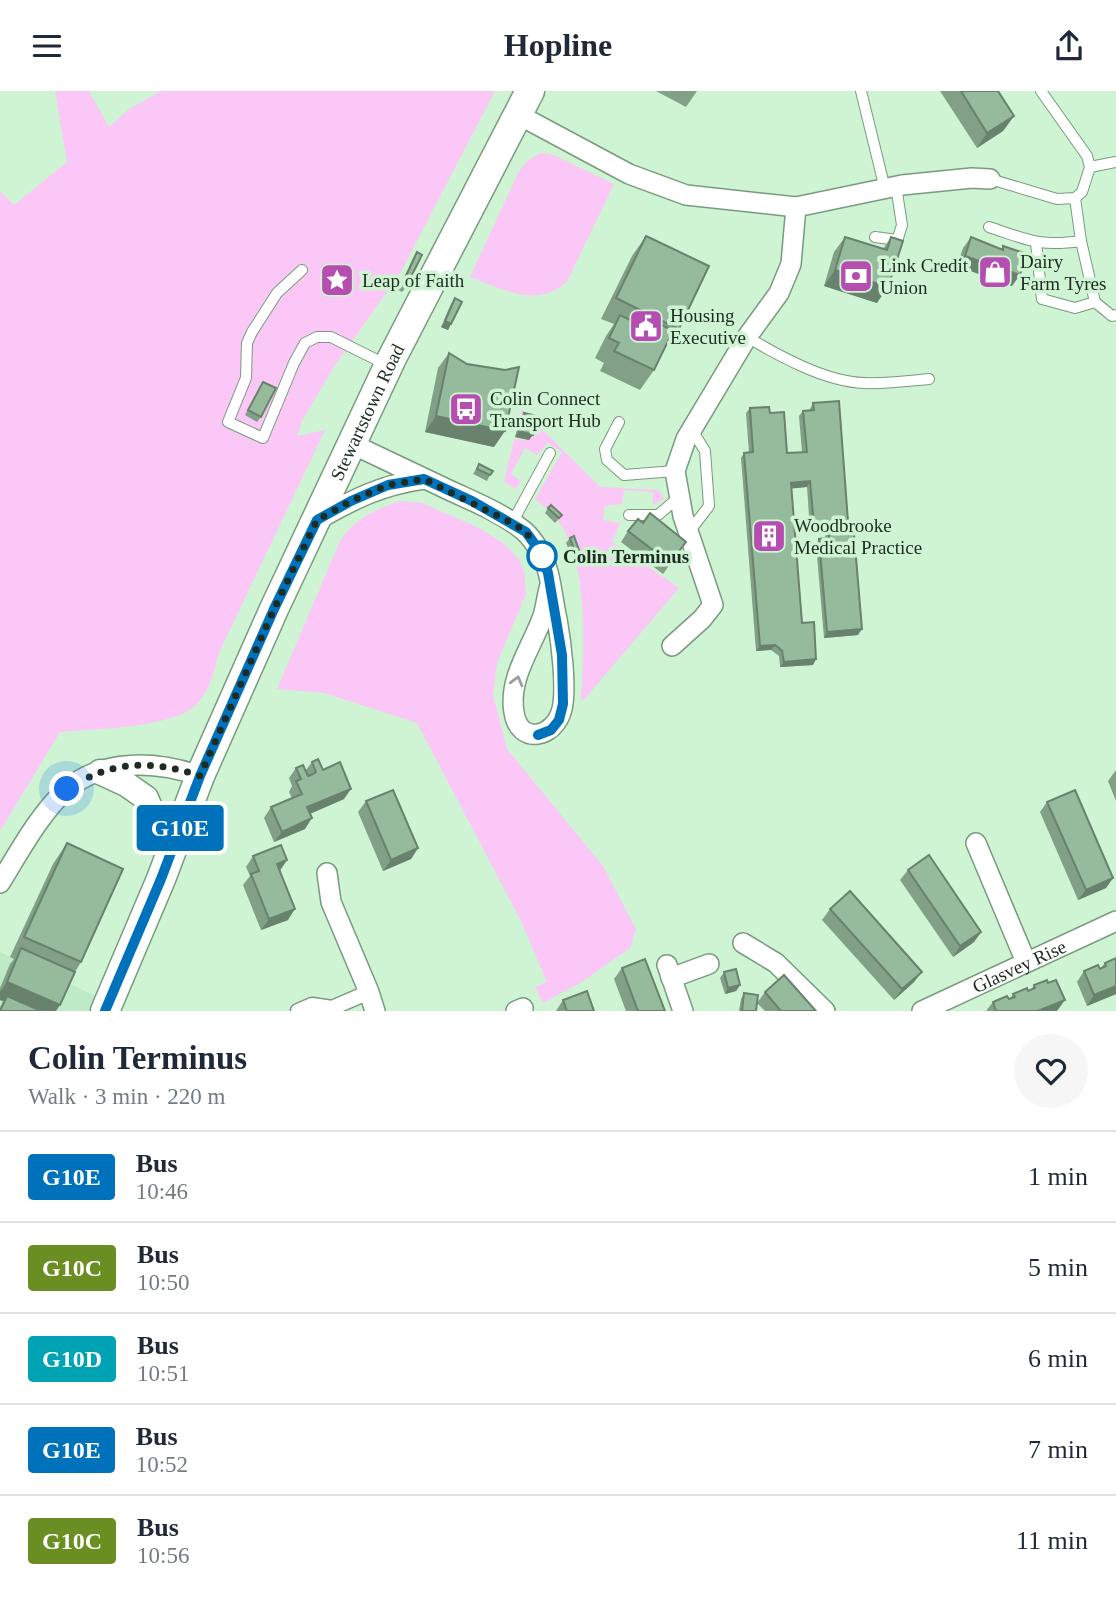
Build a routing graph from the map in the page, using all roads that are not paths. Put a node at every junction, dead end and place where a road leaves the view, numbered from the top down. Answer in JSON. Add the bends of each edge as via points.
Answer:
{"nodes":[{"id":1,"x":861,"y":91,"type":"edge"},
{"id":2,"x":1041,"y":91,"type":"edge"},
{"id":3,"x":523,"y":103,"type":"edge"},
{"id":4,"x":1116,"y":162,"type":"edge"},
{"id":5,"x":1090,"y":167,"type":"junction"},
{"id":6,"x":990,"y":179,"type":"joint"},
{"id":7,"x":890,"y":188,"type":"junction"},
{"id":8,"x":1075,"y":198,"type":"junction"},
{"id":9,"x":796,"y":207,"type":"junction"},
{"id":10,"x":989,"y":227,"type":"dead end"},
{"id":11,"x":875,"y":237,"type":"dead end"},
{"id":12,"x":897,"y":240,"type":"junction"},
{"id":13,"x":1081,"y":241,"type":"junction"},
{"id":14,"x":1036,"y":243,"type":"junction"},
{"id":15,"x":893,"y":252,"type":"edge"},
{"id":16,"x":302,"y":270,"type":"dead end"},
{"id":17,"x":1096,"y":302,"type":"junction"},
{"id":18,"x":1116,"y":315,"type":"edge"},
{"id":19,"x":747,"y":337,"type":"junction"},
{"id":20,"x":389,"y":366,"type":"junction"},
{"id":21,"x":929,"y":379,"type":"dead end"},
{"id":22,"x":619,"y":422,"type":"dead end"},
{"id":23,"x":692,"y":429,"type":"junction"},
{"id":24,"x":352,"y":444,"type":"junction"},
{"id":25,"x":550,"y":453,"type":"dead end"},
{"id":26,"x":676,"y":471,"type":"junction"},
{"id":27,"x":424,"y":479,"type":"junction"},
{"id":28,"x":679,"y":496,"type":"junction"},
{"id":29,"x":629,"y":515,"type":"dead end"},
{"id":30,"x":317,"y":520,"type":"junction"},
{"id":31,"x":512,"y":523,"type":"junction"},
{"id":32,"x":689,"y":533,"type":"junction"},
{"id":33,"x":550,"y":585,"type":"junction"},
{"id":34,"x":672,"y":646,"type":"dead end"},
{"id":35,"x":100,"y":772,"type":"junction"},
{"id":36,"x":200,"y":776,"type":"junction"},
{"id":37,"x":976,"y":843,"type":"dead end"},
{"id":38,"x":170,"y":856,"type":"junction"},
{"id":39,"x":327,"y":873,"type":"dead end"},
{"id":40,"x":0,"y":883,"type":"edge"},
{"id":41,"x":1116,"y":921,"type":"edge"},
{"id":42,"x":743,"y":943,"type":"dead end"},
{"id":43,"x":1026,"y":962,"type":"junction"},
{"id":44,"x":709,"y":964,"type":"dead end"},
{"id":45,"x":369,"y":992,"type":"junction"},
{"id":46,"x":105,"y":1011,"type":"edge"},
{"id":47,"x":298,"y":1011,"type":"edge"},
{"id":48,"x":375,"y":1011,"type":"edge"},
{"id":49,"x":683,"y":1011,"type":"edge"},
{"id":50,"x":825,"y":1011,"type":"edge"},
{"id":51,"x":922,"y":1011,"type":"edge"}],
"edges":[{"from":1,"to":7,"type":"lane"},
{"from":2,"to":5,"type":"lane"},
{"from":3,"to":9,"type":"street","via":[[629,174],[686,195]]},
{"from":3,"to":20,"type":"main road","name":"Stewartstown Road"},
{"from":4,"to":5,"type":"lane"},
{"from":5,"to":8,"type":"lane","via":[[1082,192]]},
{"from":6,"to":7,"type":"street"},
{"from":6,"to":8,"type":"lane","via":[[1056,199]]},
{"from":7,"to":9,"type":"street"},
{"from":7,"to":12,"type":"lane","via":[[902,225]]},
{"from":8,"to":13,"type":"lane"},
{"from":9,"to":19,"type":"street","via":[[791,264],[779,293]]},
{"from":10,"to":14,"type":"lane"},
{"from":11,"to":12,"type":"lane"},
{"from":12,"to":15,"type":"lane"},
{"from":13,"to":14,"type":"lane"},
{"from":13,"to":17,"type":"lane"},
{"from":14,"to":17,"type":"lane","via":[[1042,299],[1075,308]]},
{"from":16,"to":20,"type":"lane","via":[[277,292],[251,332],[246,378],[228,422],[263,438],[294,363],[305,343],[317,337],[331,337]]},
{"from":17,"to":18,"type":"lane"},
{"from":19,"to":21,"type":"lane","via":[[777,355],[841,381]]},
{"from":19,"to":23,"type":"street"},
{"from":20,"to":24,"type":"main road","name":"Stewartstown Road"},
{"from":22,"to":26,"type":"lane","via":[[606,449],[607,460],[624,475]]},
{"from":23,"to":26,"type":"street"},
{"from":23,"to":32,"type":"lane","via":[[705,451],[709,506]]},
{"from":24,"to":27,"type":"street"},
{"from":24,"to":30,"type":"main road","name":"Stewartstown Road"},
{"from":25,"to":31,"type":"lane"},
{"from":26,"to":28,"type":"street"},
{"from":27,"to":30,"type":"street","via":[[388,485]]},
{"from":27,"to":31,"type":"street"},
{"from":28,"to":29,"type":"lane","via":[[658,515]]},
{"from":28,"to":32,"type":"street"},
{"from":30,"to":36,"type":"main road","name":"Stewartstown Road"},
{"from":31,"to":33,"type":"street","via":[[526,532],[541,553]]},
{"from":32,"to":34,"type":"street","via":[[713,605]]},
{"from":33,"to":33,"type":"street","one_way":true,"via":[[562,655],[563,704],[551,730],[538,735],[518,725],[514,691]]},
{"from":35,"to":36,"type":"street","via":[[141,764]]},
{"from":35,"to":38,"type":"street","via":[[146,798]]},
{"from":35,"to":40,"type":"street","via":[[67,789],[52,805]]},
{"from":36,"to":38,"type":"main road","name":"Stewartstown Road"},
{"from":37,"to":43,"type":"street"},
{"from":38,"to":46,"type":"main road","name":"Stewartstown Road"},
{"from":39,"to":45,"type":"street","via":[[333,908]]},
{"from":41,"to":43,"type":"street","name":"Glasvey Rise"},
{"from":42,"to":50,"type":"street","via":[[776,963]]},
{"from":43,"to":51,"type":"street","name":"Glasvey Rise"},
{"from":44,"to":49,"type":"street","via":[[669,971]]},
{"from":45,"to":47,"type":"street","via":[[332,1008],[312,1005]]},
{"from":45,"to":48,"type":"street"}]}
